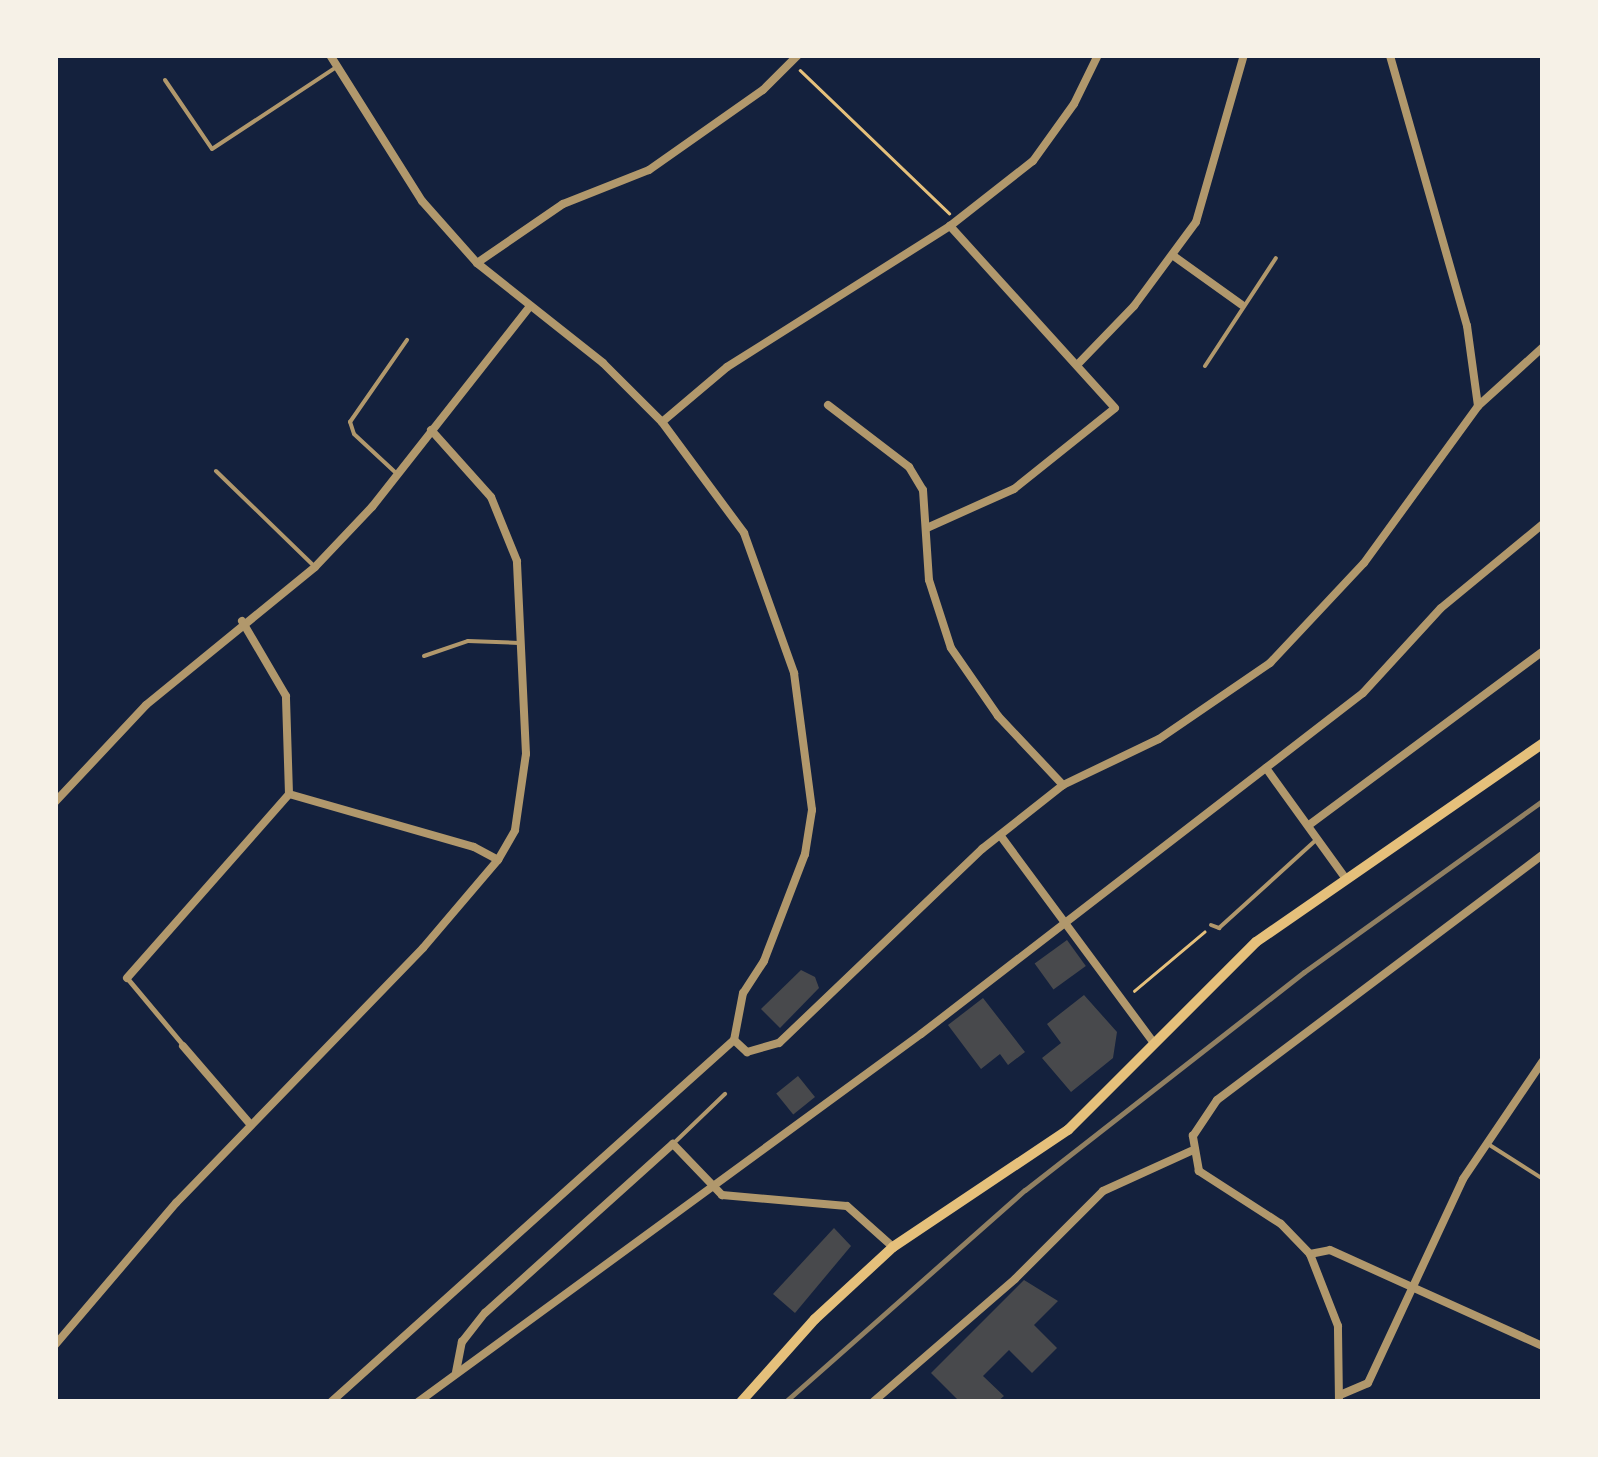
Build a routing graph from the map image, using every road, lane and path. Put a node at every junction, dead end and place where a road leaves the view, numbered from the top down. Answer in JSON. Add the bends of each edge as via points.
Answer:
{"nodes":[{"id":1,"x":330,"y":55,"type":"edge"},
{"id":2,"x":1098,"y":55,"type":"edge"},
{"id":3,"x":1244,"y":55,"type":"edge"},
{"id":4,"x":1390,"y":55,"type":"edge"},
{"id":5,"x":794,"y":58,"type":"edge"},
{"id":6,"x":337,"y":67,"type":"junction"},
{"id":7,"x":165,"y":80,"type":"dead end"},
{"id":8,"x":954,"y":223,"type":"junction"},
{"id":9,"x":1175,"y":257,"type":"junction"},
{"id":10,"x":1276,"y":258,"type":"dead end"},
{"id":11,"x":477,"y":263,"type":"junction"},
{"id":12,"x":1242,"y":305,"type":"junction"},
{"id":13,"x":528,"y":308,"type":"junction"},
{"id":14,"x":407,"y":340,"type":"dead end"},
{"id":15,"x":1543,"y":346,"type":"edge"},
{"id":16,"x":1078,"y":364,"type":"junction"},
{"id":17,"x":1205,"y":366,"type":"dead end"},
{"id":18,"x":828,"y":405,"type":"dead end"},
{"id":19,"x":1478,"y":406,"type":"junction"},
{"id":20,"x":662,"y":422,"type":"junction"},
{"id":21,"x":431,"y":430,"type":"junction"},
{"id":22,"x":216,"y":471,"type":"dead end"},
{"id":23,"x":396,"y":473,"type":"junction"},
{"id":24,"x":1543,"y":524,"type":"edge"},
{"id":25,"x":928,"y":527,"type":"junction"},
{"id":26,"x":315,"y":567,"type":"junction"},
{"id":27,"x":242,"y":621,"type":"junction"},
{"id":28,"x":520,"y":643,"type":"junction"},
{"id":29,"x":1543,"y":651,"type":"edge"},
{"id":30,"x":424,"y":656,"type":"dead end"},
{"id":31,"x":1543,"y":742,"type":"edge"},
{"id":32,"x":1266,"y":768,"type":"junction"},
{"id":33,"x":1063,"y":785,"type":"junction"},
{"id":34,"x":289,"y":794,"type":"junction"},
{"id":35,"x":55,"y":802,"type":"edge"},
{"id":36,"x":1309,"y":826,"type":"junction"},
{"id":37,"x":1000,"y":836,"type":"junction"},
{"id":38,"x":1318,"y":838,"type":"junction"},
{"id":39,"x":1543,"y":854,"type":"edge"},
{"id":40,"x":498,"y":860,"type":"junction"},
{"id":41,"x":1346,"y":879,"type":"junction"},
{"id":42,"x":1067,"y":921,"type":"junction"},
{"id":43,"x":1212,"y":926,"type":"joint"},
{"id":44,"x":127,"y":978,"type":"joint"},
{"id":45,"x":1121,"y":1001,"type":"junction"},
{"id":46,"x":734,"y":1040,"type":"junction"},
{"id":47,"x":1153,"y":1042,"type":"junction"},
{"id":48,"x":183,"y":1046,"type":"joint"},
{"id":49,"x":1543,"y":1061,"type":"edge"},
{"id":50,"x":725,"y":1094,"type":"dead end"},
{"id":51,"x":251,"y":1126,"type":"junction"},
{"id":52,"x":1486,"y":1142,"type":"junction"},
{"id":53,"x":673,"y":1144,"type":"junction"},
{"id":54,"x":1191,"y":1151,"type":"junction"},
{"id":55,"x":1543,"y":1178,"type":"edge"},
{"id":56,"x":712,"y":1190,"type":"junction"},
{"id":57,"x":893,"y":1246,"type":"junction"},
{"id":58,"x":1310,"y":1254,"type":"junction"},
{"id":59,"x":1409,"y":1286,"type":"junction"},
{"id":60,"x":55,"y":1345,"type":"edge"},
{"id":61,"x":1543,"y":1346,"type":"edge"},
{"id":62,"x":456,"y":1372,"type":"junction"},
{"id":63,"x":1339,"y":1398,"type":"edge"},
{"id":64,"x":331,"y":1402,"type":"edge"},
{"id":65,"x":418,"y":1402,"type":"edge"},
{"id":66,"x":741,"y":1402,"type":"edge"},
{"id":67,"x":873,"y":1402,"type":"edge"}],
"edges":[{"from":1,"to":6,"type":"street"},
{"from":2,"to":8,"type":"street","via":[[1074,104],[1033,161]]},
{"from":3,"to":9,"type":"street","via":[[1207,193]]},
{"from":4,"to":19,"type":"street","via":[[1468,326]]},
{"from":5,"to":8,"type":"path"},
{"from":5,"to":11,"type":"street","via":[[648,170],[563,204]]},
{"from":6,"to":7,"type":"lane","via":[[212,149]]},
{"from":6,"to":11,"type":"street","via":[[422,201]]},
{"from":8,"to":16,"type":"street"},
{"from":8,"to":20,"type":"street","via":[[727,367]]},
{"from":9,"to":12,"type":"street"},
{"from":9,"to":16,"type":"street"},
{"from":10,"to":12,"type":"lane"},
{"from":11,"to":13,"type":"street"},
{"from":12,"to":17,"type":"lane"},
{"from":13,"to":20,"type":"street","via":[[603,363]]},
{"from":13,"to":21,"type":"street"},
{"from":14,"to":23,"type":"lane","via":[[350,422],[354,434]]},
{"from":15,"to":19,"type":"street"},
{"from":16,"to":25,"type":"street","via":[[1115,408],[1014,489]]},
{"from":18,"to":25,"type":"street","via":[[909,468],[923,490]]},
{"from":19,"to":33,"type":"street","via":[[1364,563],[1270,663],[1159,739]]},
{"from":20,"to":46,"type":"street","via":[[744,533],[800,706],[811,831],[778,929],[734,1016]]},
{"from":21,"to":23,"type":"street"},
{"from":21,"to":28,"type":"street","via":[[461,456],[506,526],[517,561]]},
{"from":22,"to":26,"type":"lane"},
{"from":23,"to":26,"type":"street"},
{"from":24,"to":32,"type":"street","via":[[1441,608],[1363,693]]},
{"from":25,"to":33,"type":"street","via":[[929,580],[951,648],[998,716]]},
{"from":26,"to":27,"type":"street"},
{"from":27,"to":34,"type":"street","via":[[286,696]]},
{"from":27,"to":35,"type":"street","via":[[146,705]]},
{"from":28,"to":30,"type":"lane","via":[[468,642]]},
{"from":28,"to":40,"type":"street","via":[[526,754],[521,808]]},
{"from":29,"to":36,"type":"street"},
{"from":31,"to":41,"type":"main road"},
{"from":32,"to":36,"type":"street"},
{"from":32,"to":42,"type":"street"},
{"from":33,"to":37,"type":"street"},
{"from":34,"to":40,"type":"street"},
{"from":34,"to":44,"type":"street"},
{"from":36,"to":38,"type":"street"},
{"from":37,"to":42,"type":"street"},
{"from":37,"to":46,"type":"street","via":[[778,1043],[747,1052]]},
{"from":38,"to":41,"type":"street"},
{"from":38,"to":43,"type":"lane","via":[[1220,928]]},
{"from":39,"to":54,"type":"street","via":[[1218,1100],[1200,1122]]},
{"from":40,"to":51,"type":"street","via":[[373,1004]]},
{"from":41,"to":47,"type":"main road","via":[[1256,942]]},
{"from":42,"to":45,"type":"street"},
{"from":42,"to":56,"type":"street"},
{"from":43,"to":45,"type":"path"},
{"from":44,"to":48,"type":"street"},
{"from":45,"to":47,"type":"street"},
{"from":46,"to":64,"type":"street"},
{"from":47,"to":57,"type":"main road","via":[[1068,1130]]},
{"from":48,"to":51,"type":"street"},
{"from":49,"to":52,"type":"street"},
{"from":50,"to":53,"type":"lane"},
{"from":51,"to":60,"type":"street"},
{"from":52,"to":55,"type":"lane"},
{"from":52,"to":59,"type":"street"},
{"from":53,"to":56,"type":"street"},
{"from":53,"to":62,"type":"street","via":[[484,1313],[462,1342]]},
{"from":54,"to":58,"type":"street","via":[[1210,1182],[1281,1224]]},
{"from":54,"to":67,"type":"street","via":[[1103,1191],[1015,1279]]},
{"from":56,"to":57,"type":"street","via":[[847,1206]]},
{"from":56,"to":62,"type":"street"},
{"from":57,"to":66,"type":"main road"},
{"from":58,"to":59,"type":"street","via":[[1330,1250]]},
{"from":58,"to":63,"type":"street","via":[[1338,1326]]},
{"from":59,"to":61,"type":"street"},
{"from":59,"to":63,"type":"street","via":[[1368,1383]]},
{"from":62,"to":65,"type":"street"}]}
